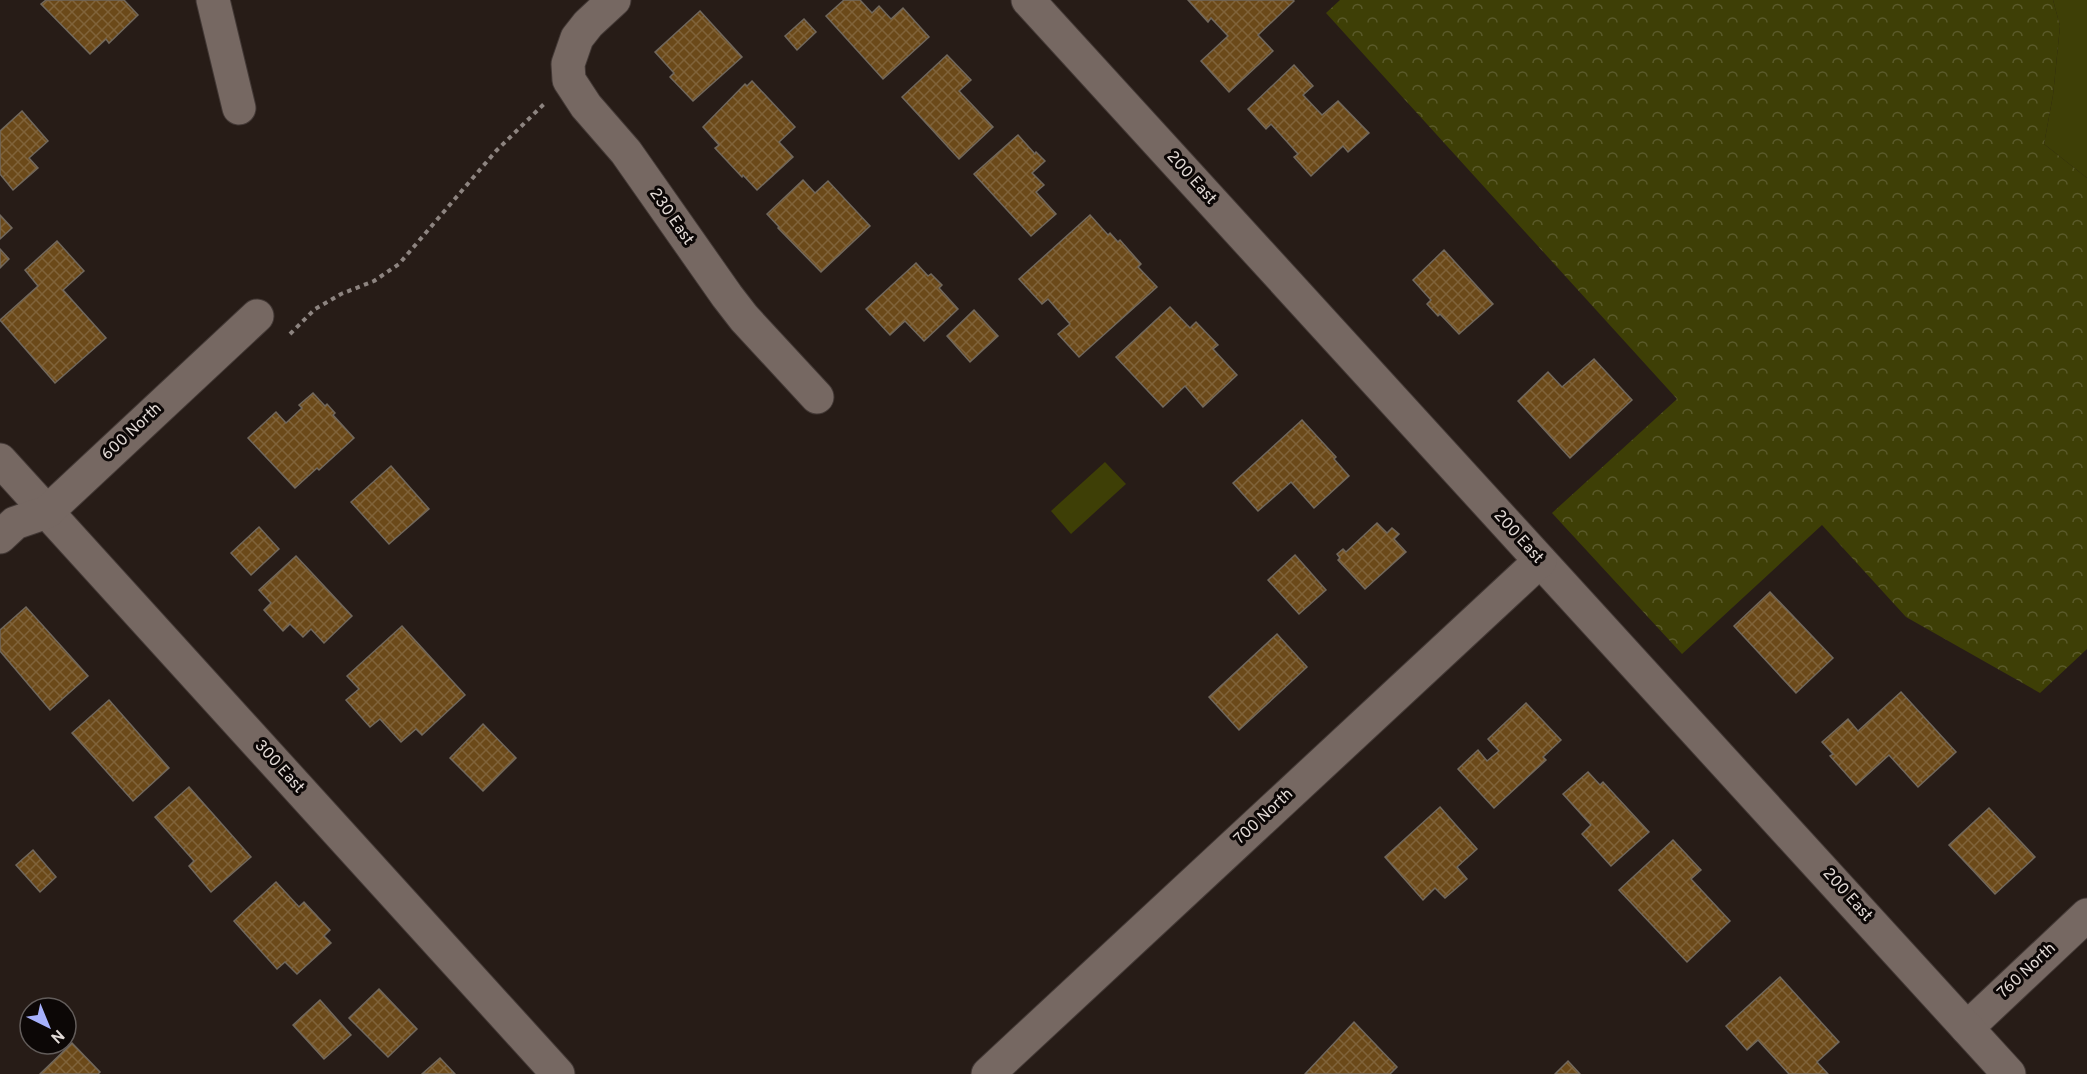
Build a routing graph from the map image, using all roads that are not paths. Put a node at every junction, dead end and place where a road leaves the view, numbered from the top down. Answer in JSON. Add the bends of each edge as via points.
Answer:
{"nodes":[{"id":1,"x":213,"y":0,"type":"edge"},
{"id":2,"x":614,"y":0,"type":"edge"},
{"id":3,"x":1028,"y":0,"type":"edge"},
{"id":4,"x":239,"y":108,"type":"dead end"},
{"id":5,"x":257,"y":316,"type":"dead end"},
{"id":6,"x":817,"y":397,"type":"dead end"},
{"id":7,"x":0,"y":460,"type":"edge"},
{"id":8,"x":47,"y":512,"type":"junction"},
{"id":9,"x":0,"y":537,"type":"edge"},
{"id":10,"x":1540,"y":561,"type":"junction"},
{"id":11,"x":2087,"y":915,"type":"edge"},
{"id":12,"x":1967,"y":1028,"type":"junction"},
{"id":13,"x":558,"y":1074,"type":"edge"},
{"id":14,"x":988,"y":1074,"type":"edge"},
{"id":15,"x":2009,"y":1074,"type":"edge"}],
"edges":[{"from":1,"to":4,"type":"street"},
{"from":2,"to":6,"type":"street","name":"230 East","via":[[577,38],[568,64],[569,80],[626,152],[744,318]]},
{"from":3,"to":10,"type":"street","name":"200 East"},
{"from":5,"to":8,"type":"street","name":"600 North"},
{"from":7,"to":8,"type":"street","name":"300 East"},
{"from":8,"to":9,"type":"street","name":"600 North","via":[[15,523]]},
{"from":8,"to":13,"type":"street","name":"300 East"},
{"from":10,"to":12,"type":"street","name":"200 East"},
{"from":10,"to":14,"type":"street","name":"700 North"},
{"from":11,"to":12,"type":"street","name":"760 North"},
{"from":12,"to":15,"type":"street","name":"200 East"}]}
